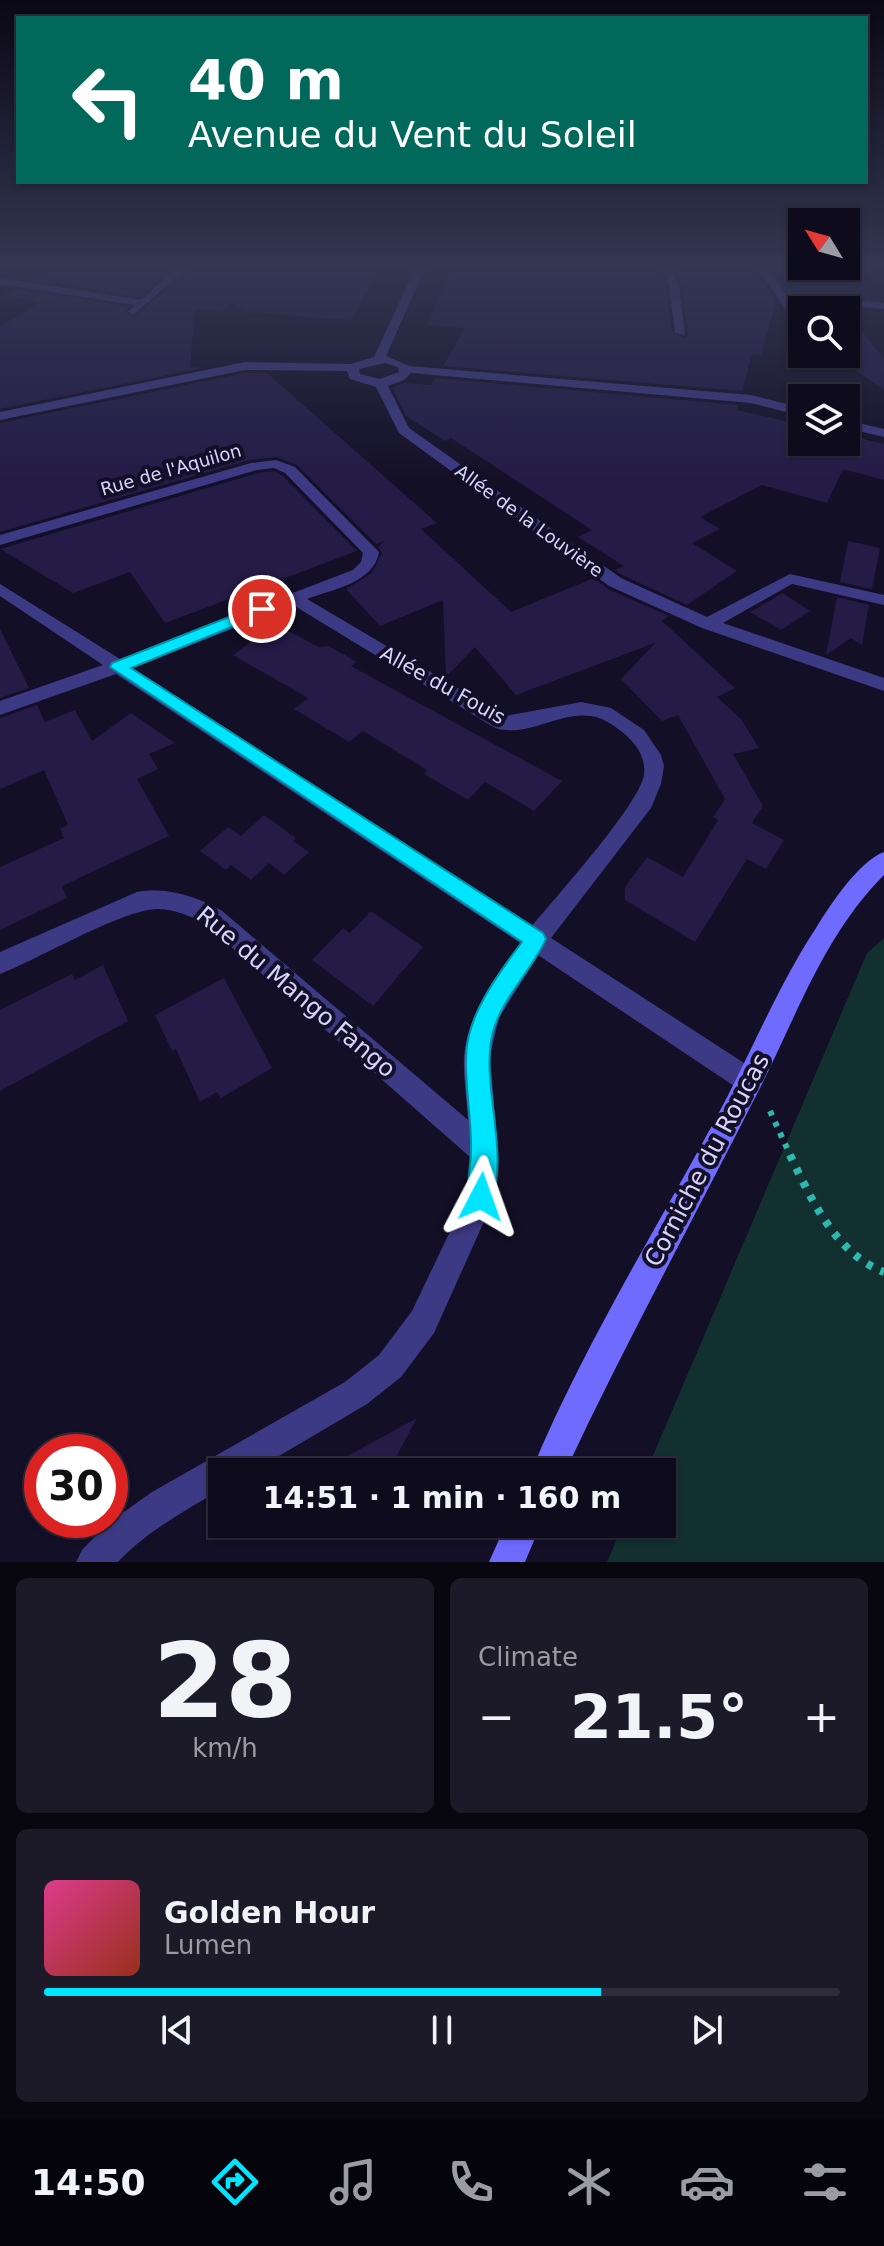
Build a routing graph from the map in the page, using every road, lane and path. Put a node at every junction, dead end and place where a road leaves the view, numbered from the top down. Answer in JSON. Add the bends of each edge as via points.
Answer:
{"nodes":[{"id":1,"x":389,"y":337,"type":"edge"},
{"id":2,"x":379,"y":359,"type":"junction"},
{"id":3,"x":353,"y":368,"type":"junction"},
{"id":4,"x":405,"y":369,"type":"junction"},
{"id":5,"x":380,"y":383,"type":"junction"},
{"id":6,"x":788,"y":409,"type":"edge"},
{"id":7,"x":0,"y":416,"type":"edge"},
{"id":8,"x":860,"y":427,"type":"edge"},
{"id":9,"x":884,"y":433,"type":"edge"},
{"id":10,"x":0,"y":540,"type":"edge"},
{"id":11,"x":0,"y":589,"type":"edge"},
{"id":12,"x":291,"y":597,"type":"junction"},
{"id":13,"x":884,"y":600,"type":"edge"},
{"id":14,"x":708,"y":624,"type":"junction"},
{"id":15,"x":118,"y":667,"type":"junction"},
{"id":16,"x":884,"y":685,"type":"edge"},
{"id":17,"x":0,"y":708,"type":"edge"},
{"id":18,"x":884,"y":861,"type":"edge"},
{"id":19,"x":536,"y":939,"type":"junction"},
{"id":20,"x":0,"y":963,"type":"edge"},
{"id":21,"x":749,"y":1081,"type":"junction"},
{"id":22,"x":484,"y":1151,"type":"junction"},
{"id":23,"x":884,"y":1272,"type":"edge"},
{"id":24,"x":555,"y":1458,"type":"edge"},
{"id":25,"x":518,"y":1538,"type":"edge"},
{"id":26,"x":94,"y":1562,"type":"edge"},
{"id":27,"x":507,"y":1562,"type":"edge"}],
"edges":[{"from":1,"to":2,"type":"street"},
{"from":2,"to":3,"type":"street"},
{"from":2,"to":4,"type":"street","via":[[399,362]]},
{"from":3,"to":5,"type":"street","via":[[358,379]]},
{"from":3,"to":7,"type":"street","via":[[245,366]]},
{"from":4,"to":5,"type":"street","via":[[396,380]]},
{"from":4,"to":6,"type":"street","via":[[736,398]]},
{"from":5,"to":14,"type":"street","name":"Allée de la Louvière","via":[[397,421],[416,439],[592,567]]},
{"from":8,"to":9,"type":"street"},
{"from":10,"to":12,"type":"street","name":"Rue de l'Aquilon","via":[[276,464],[290,470],[371,552],[369,564],[359,573]]},
{"from":11,"to":15,"type":"street"},
{"from":12,"to":15,"type":"street","name":"Rue de l'Aquilon"},
{"from":12,"to":19,"type":"street","name":"Allée du Fouis","via":[[502,723],[522,725],[579,709],[596,710],[648,746],[654,778],[644,802]]},
{"from":13,"to":14,"type":"street","via":[[790,579]]},
{"from":14,"to":16,"type":"street","name":"Allée de la Louvière"},
{"from":15,"to":17,"type":"street","name":"Rue de l'Aquilon"},
{"from":15,"to":19,"type":"street"},
{"from":18,"to":21,"type":"main road","name":"Corniche du Roucas","via":[[825,931]]},
{"from":19,"to":21,"type":"street"},
{"from":19,"to":22,"type":"street","name":"Allée du Fouis","via":[[502,987],[480,1035]]},
{"from":20,"to":22,"type":"street","name":"Rue du Mango Fango","via":[[137,902],[187,902],[213,917]]},
{"from":21,"to":23,"type":"path","via":[[763,1094],[822,1214],[862,1264]]},
{"from":21,"to":24,"type":"main road","name":"Corniche du Roucas","via":[[598,1365]]},
{"from":22,"to":26,"type":"street","name":"Allée du Fouis","via":[[481,1197],[423,1322],[390,1366],[356,1393],[164,1504],[119,1536]]},
{"from":25,"to":27,"type":"main road"}]}
